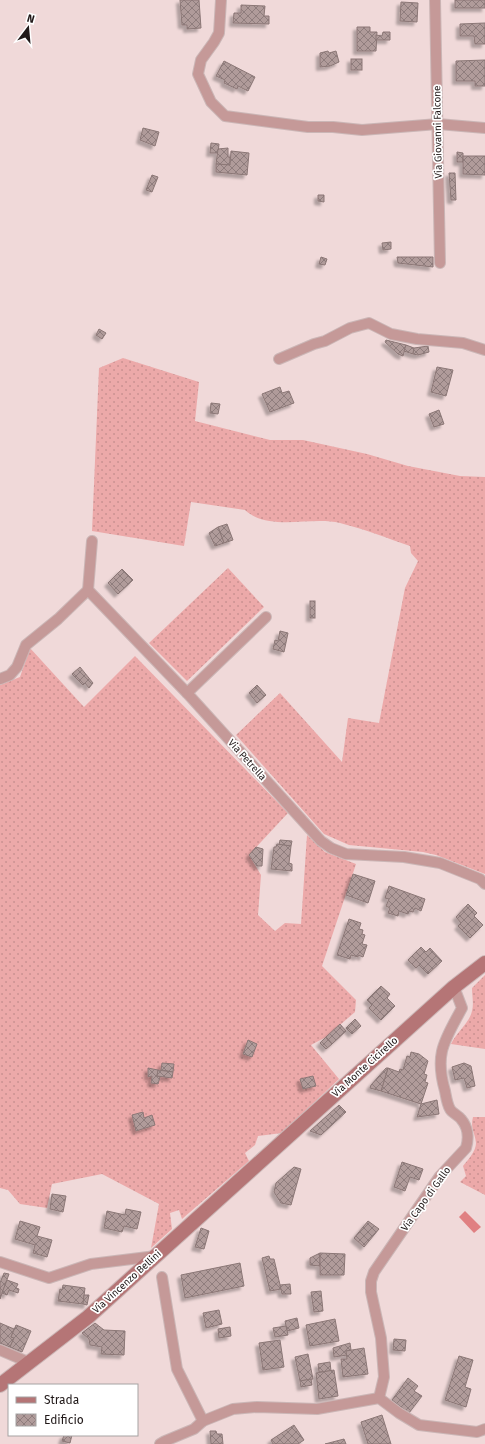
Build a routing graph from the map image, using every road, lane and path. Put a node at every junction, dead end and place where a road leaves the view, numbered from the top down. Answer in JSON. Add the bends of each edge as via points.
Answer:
{"nodes":[{"id":1,"x":220,"y":0,"type":"edge"},
{"id":2,"x":435,"y":0,"type":"edge"},
{"id":3,"x":438,"y":124,"type":"junction"},
{"id":4,"x":485,"y":128,"type":"edge"},
{"id":5,"x":440,"y":263,"type":"dead end"},
{"id":6,"x":485,"y":350,"type":"edge"},
{"id":7,"x":279,"y":359,"type":"dead end"},
{"id":8,"x":92,"y":540,"type":"dead end"},
{"id":9,"x":88,"y":590,"type":"junction"},
{"id":10,"x":266,"y":617,"type":"dead end"},
{"id":11,"x":0,"y":679,"type":"edge"},
{"id":12,"x":187,"y":693,"type":"junction"},
{"id":13,"x":485,"y":884,"type":"edge"},
{"id":14,"x":485,"y":964,"type":"edge"},
{"id":15,"x":454,"y":986,"type":"junction"},
{"id":16,"x":248,"y":1173,"type":"joint"},
{"id":17,"x":156,"y":1256,"type":"junction"},
{"id":18,"x":0,"y":1262,"type":"edge"},
{"id":19,"x":162,"y":1277,"type":"dead end"},
{"id":20,"x":0,"y":1350,"type":"edge"},
{"id":21,"x":28,"y":1362,"type":"junction"},
{"id":22,"x":0,"y":1385,"type":"edge"},
{"id":23,"x":379,"y":1398,"type":"junction"},
{"id":24,"x":203,"y":1421,"type":"junction"},
{"id":25,"x":485,"y":1429,"type":"edge"},
{"id":26,"x":160,"y":1444,"type":"edge"}],
"edges":[{"from":1,"to":3,"type":"street","via":[[219,33],[201,60],[198,74],[211,102],[225,116],[308,127],[362,130]]},
{"from":2,"to":3,"type":"street","name":"Via Giovanni Falcone"},
{"from":3,"to":4,"type":"street"},
{"from":3,"to":5,"type":"street","name":"Via Giovanni Falcone"},
{"from":6,"to":7,"type":"street","via":[[463,343],[391,334],[369,323],[350,328]]},
{"from":8,"to":9,"type":"street"},
{"from":9,"to":11,"type":"street","via":[[26,645],[17,667],[10,675]]},
{"from":9,"to":12,"type":"street","name":"Via Petrella"},
{"from":10,"to":12,"type":"street"},
{"from":12,"to":13,"type":"street","name":"Via Petrella","via":[[321,841],[331,848],[346,854],[440,863],[480,879]]},
{"from":14,"to":15,"type":"street","name":"Via Monte Cicirello"},
{"from":15,"to":16,"type":"street","name":"Via Monte Cicirello"},
{"from":15,"to":23,"type":"street","name":"Via Capo di Gallo","via":[[462,1008],[444,1041],[440,1060],[441,1078],[450,1109],[462,1120],[468,1142],[466,1148],[436,1183],[370,1281],[381,1338],[384,1377]]},
{"from":16,"to":17,"type":"street","name":"Via Vincenzo Bellini"},
{"from":17,"to":18,"type":"street","via":[[90,1264],[49,1278]]},
{"from":17,"to":21,"type":"street","name":"Via Vincenzo Bellini","via":[[88,1317]]},
{"from":19,"to":24,"type":"street","via":[[177,1369]]},
{"from":20,"to":21,"type":"street"},
{"from":21,"to":22,"type":"street","name":"Via Vincenzo Bellini"},
{"from":23,"to":24,"type":"street","via":[[317,1409],[233,1409]]},
{"from":23,"to":25,"type":"street","via":[[419,1425],[477,1432]]},
{"from":24,"to":26,"type":"street","via":[[194,1429]]}]}
